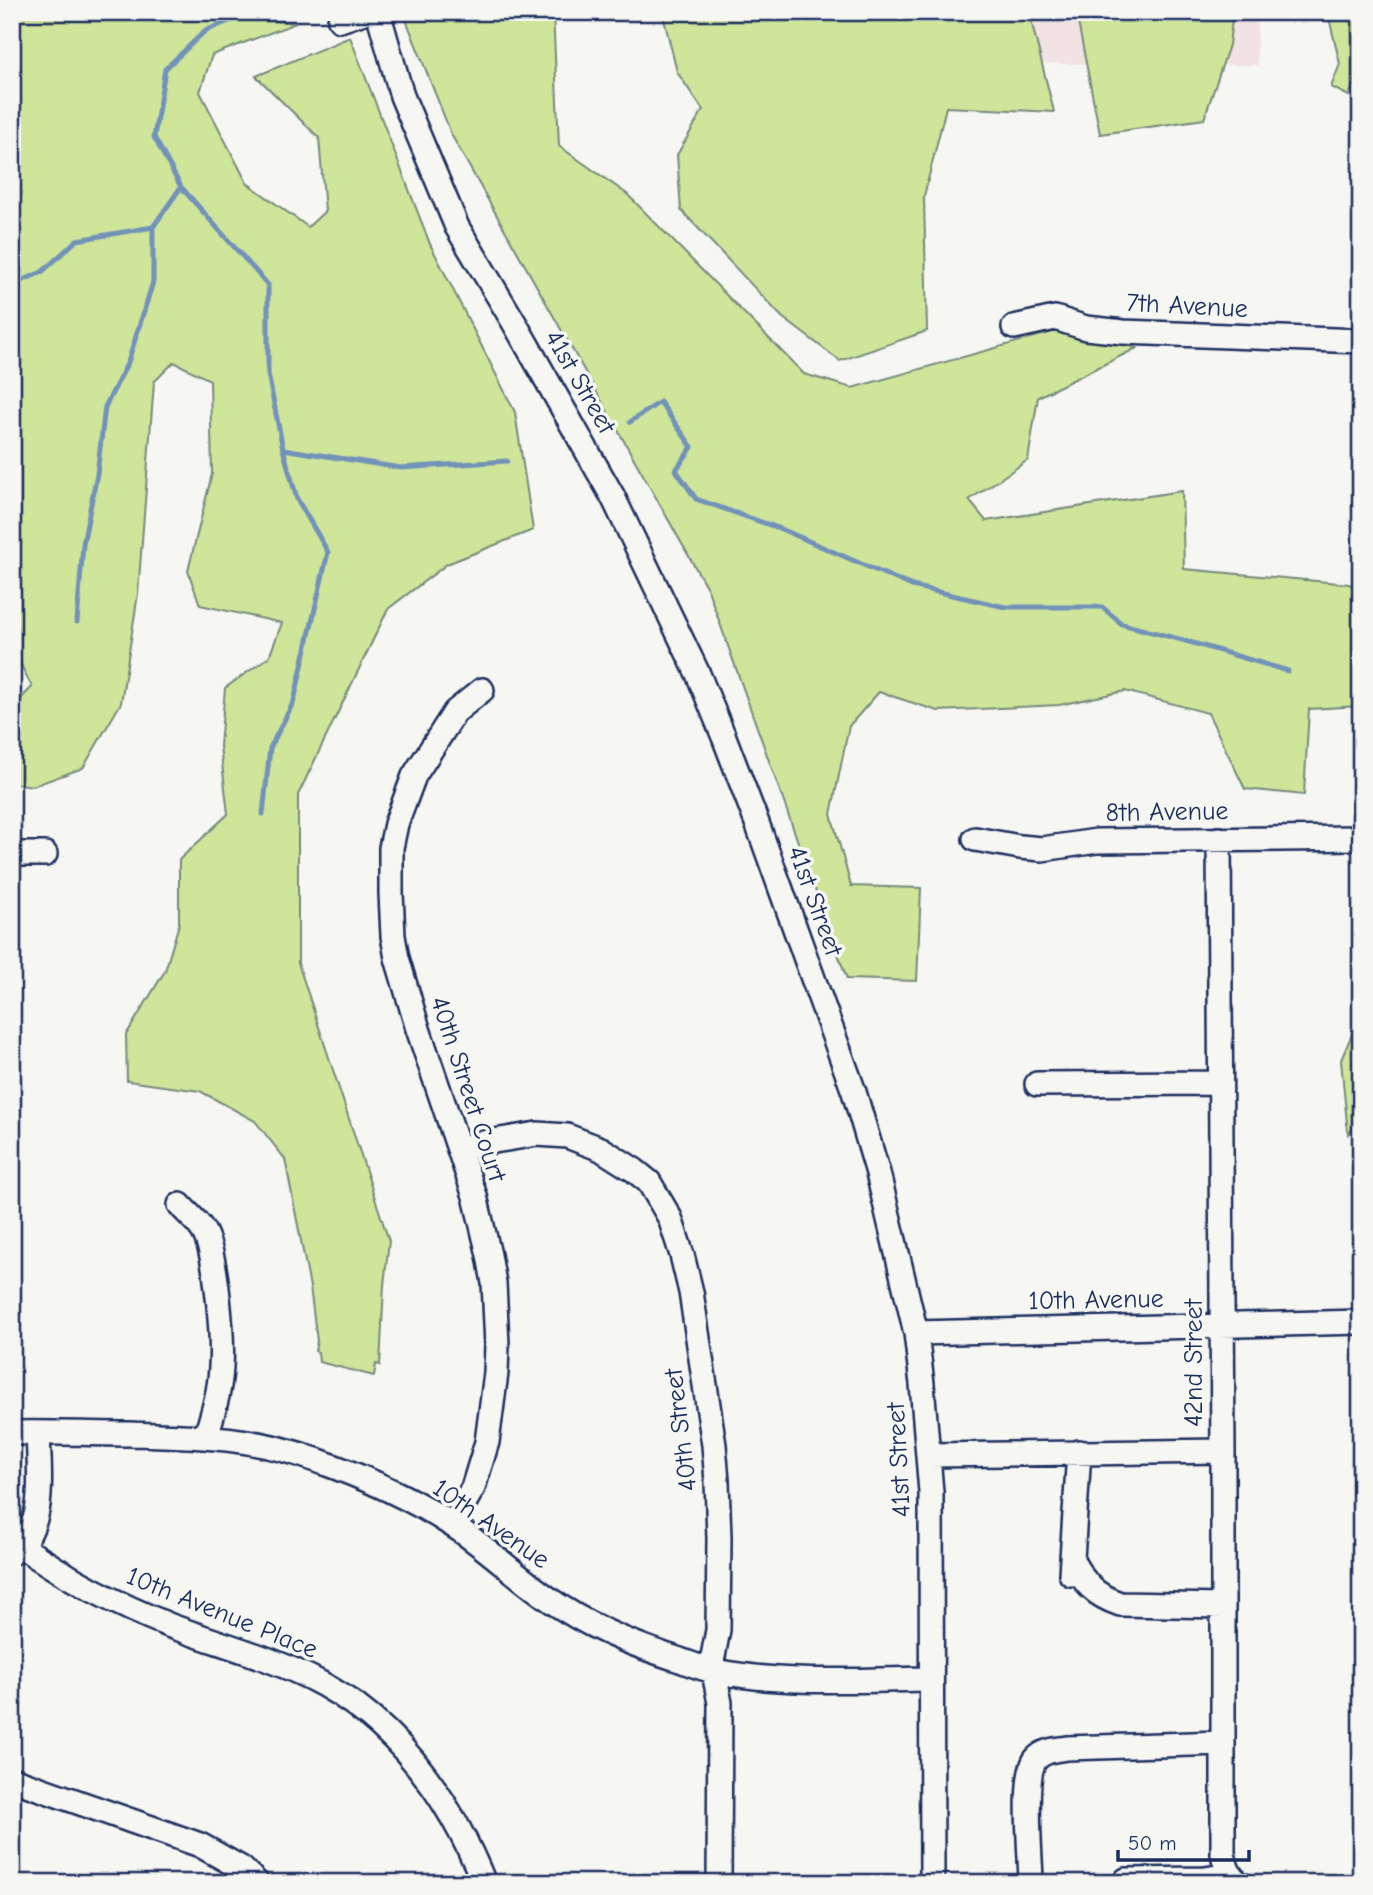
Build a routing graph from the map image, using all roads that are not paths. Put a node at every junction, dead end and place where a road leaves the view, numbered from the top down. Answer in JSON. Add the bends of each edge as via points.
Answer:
{"nodes":[{"id":1,"x":364,"y":12,"type":"edge"},
{"id":2,"x":378,"y":12,"type":"edge"},
{"id":3,"x":340,"y":20,"type":"dead end"},
{"id":4,"x":1014,"y":327,"type":"dead end"},
{"id":5,"x":1361,"y":341,"type":"edge"},
{"id":6,"x":482,"y":690,"type":"dead end"},
{"id":7,"x":1361,"y":838,"type":"edge"},
{"id":8,"x":975,"y":839,"type":"dead end"},
{"id":9,"x":1219,"y":839,"type":"junction"},
{"id":10,"x":12,"y":854,"type":"edge"},
{"id":11,"x":45,"y":854,"type":"dead end"},
{"id":12,"x":1220,"y":1083,"type":"junction"},
{"id":13,"x":1037,"y":1084,"type":"dead end"},
{"id":14,"x":459,"y":1149,"type":"junction"},
{"id":15,"x":180,"y":1205,"type":"dead end"},
{"id":16,"x":1361,"y":1322,"type":"edge"},
{"id":17,"x":1222,"y":1325,"type":"junction"},
{"id":18,"x":916,"y":1333,"type":"junction"},
{"id":19,"x":12,"y":1433,"type":"edge"},
{"id":20,"x":38,"y":1433,"type":"junction"},
{"id":21,"x":206,"y":1436,"type":"junction"},
{"id":22,"x":1223,"y":1451,"type":"junction"},
{"id":23,"x":1079,"y":1452,"type":"junction"},
{"id":24,"x":929,"y":1455,"type":"junction"},
{"id":25,"x":455,"y":1526,"type":"junction"},
{"id":26,"x":17,"y":1550,"type":"edge"},
{"id":27,"x":1222,"y":1606,"type":"junction"},
{"id":28,"x":714,"y":1671,"type":"junction"},
{"id":29,"x":931,"y":1679,"type":"junction"},
{"id":30,"x":1222,"y":1743,"type":"junction"},
{"id":31,"x":12,"y":1779,"type":"edge"},
{"id":32,"x":1126,"y":1880,"type":"dead end"},
{"id":33,"x":1235,"y":1880,"type":"edge"},
{"id":34,"x":257,"y":1883,"type":"edge"},
{"id":35,"x":484,"y":1883,"type":"edge"},
{"id":36,"x":719,"y":1883,"type":"edge"},
{"id":37,"x":932,"y":1883,"type":"edge"},
{"id":38,"x":1031,"y":1883,"type":"edge"}],
"edges":[{"from":1,"to":3,"type":"street"},
{"from":2,"to":18,"type":"street","name":"41st Street","via":[[402,96],[457,227],[613,497],[719,724],[853,1092]]},
{"from":4,"to":5,"type":"street","name":"7th Avenue","via":[[1055,318],[1086,328],[1123,332]]},
{"from":6,"to":14,"type":"street","name":"40th Street Court","via":[[455,712],[414,776],[391,848],[397,958]]},
{"from":7,"to":9,"type":"street","name":"8th Avenue"},
{"from":8,"to":9,"type":"street","name":"8th Avenue","via":[[1042,849],[1097,841]]},
{"from":9,"to":12,"type":"street","name":"42nd Street"},
{"from":10,"to":11,"type":"street"},
{"from":12,"to":13,"type":"street"},
{"from":12,"to":17,"type":"street","name":"42nd Street"},
{"from":14,"to":25,"type":"street","name":"40th Street Court","via":[[489,1255],[497,1345],[487,1442]]},
{"from":14,"to":28,"type":"street","name":"40th Street","via":[[537,1134],[567,1136],[601,1149],[634,1170],[649,1182],[670,1218],[691,1292],[713,1445],[719,1538]]},
{"from":15,"to":21,"type":"street","via":[[203,1231],[220,1320],[220,1379]]},
{"from":16,"to":17,"type":"street","name":"10th Avenue"},
{"from":17,"to":18,"type":"street","name":"10th Avenue"},
{"from":17,"to":22,"type":"street","name":"42nd Street"},
{"from":18,"to":24,"type":"street","name":"41st Street"},
{"from":19,"to":20,"type":"street","name":"10th Avenue"},
{"from":20,"to":21,"type":"street","name":"10th Avenue"},
{"from":20,"to":26,"type":"street","via":[[36,1517]]},
{"from":21,"to":25,"type":"street","name":"10th Avenue","via":[[273,1446],[316,1460],[378,1485]]},
{"from":22,"to":23,"type":"street"},
{"from":22,"to":27,"type":"street","name":"42nd Street"},
{"from":23,"to":24,"type":"street"},
{"from":23,"to":27,"type":"street","via":[[1072,1569],[1104,1598],[1120,1604]]},
{"from":24,"to":29,"type":"street","name":"41st Street"},
{"from":25,"to":28,"type":"street","name":"10th Avenue","via":[[565,1610],[646,1649]]},
{"from":26,"to":35,"type":"street","name":"10th Avenue Place","via":[[117,1603],[282,1664],[360,1709],[428,1777],[455,1820]]},
{"from":27,"to":30,"type":"street","name":"42nd Street"},
{"from":28,"to":29,"type":"street","name":"10th Avenue","via":[[794,1680]]},
{"from":28,"to":36,"type":"street","name":"40th Street","via":[[720,1703]]},
{"from":29,"to":37,"type":"street","name":"41st Street"},
{"from":30,"to":33,"type":"street","name":"42nd Street","via":[[1223,1854]]},
{"from":30,"to":38,"type":"street","via":[[1067,1748],[1041,1755],[1029,1777]]},
{"from":31,"to":34,"type":"street","via":[[200,1845],[241,1868]]},
{"from":32,"to":33,"type":"street"}]}
